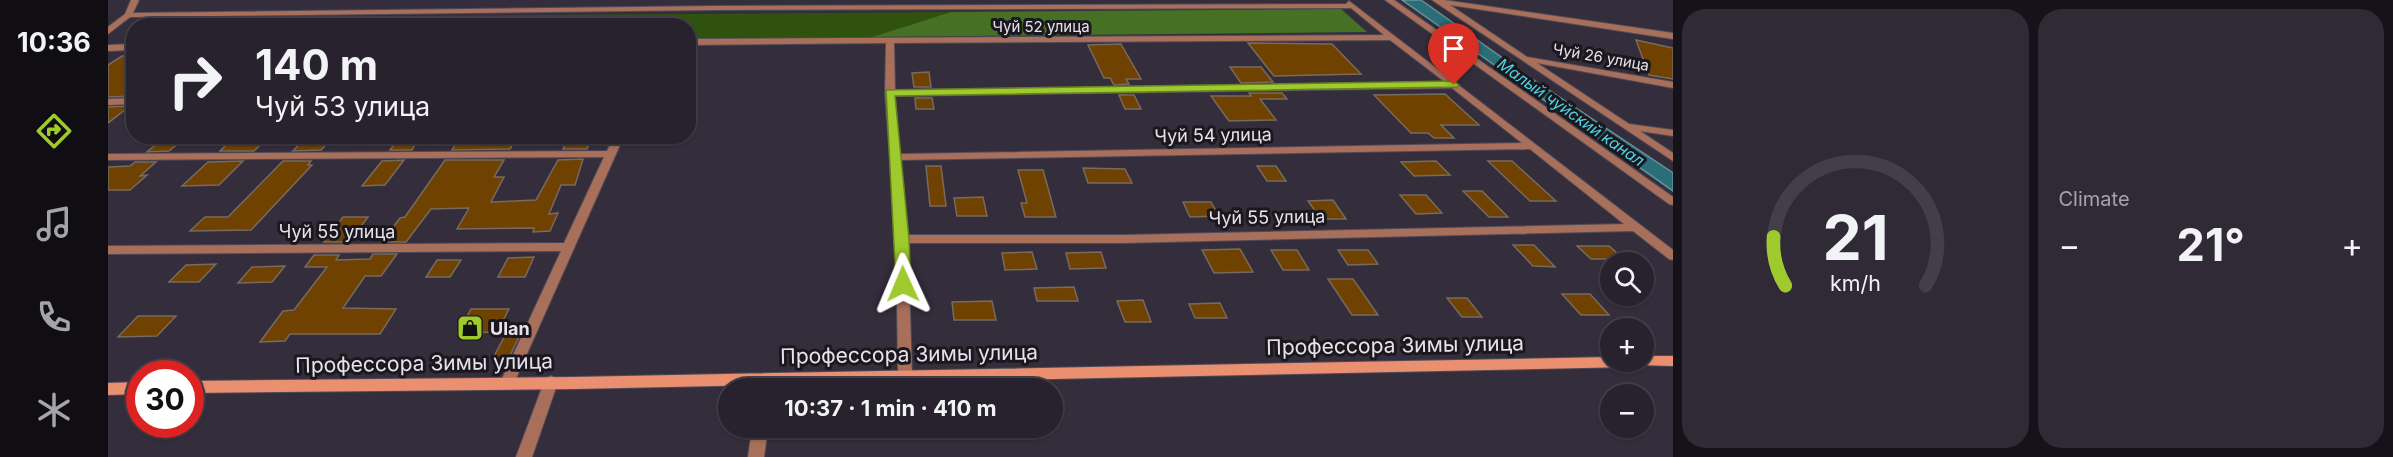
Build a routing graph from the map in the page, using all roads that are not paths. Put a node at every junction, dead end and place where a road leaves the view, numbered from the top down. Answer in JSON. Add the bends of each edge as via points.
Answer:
{"nodes":[{"id":1,"x":135,"y":0,"type":"edge"},
{"id":2,"x":1389,"y":0,"type":"edge"},
{"id":3,"x":1437,"y":1,"type":"edge"},
{"id":4,"x":1349,"y":3,"type":"edge"},
{"id":5,"x":715,"y":4,"type":"edge"},
{"id":6,"x":128,"y":15,"type":"junction"},
{"id":7,"x":108,"y":32,"type":"edge"},
{"id":8,"x":1673,"y":36,"type":"edge"},
{"id":9,"x":1393,"y":37,"type":"junction"},
{"id":10,"x":890,"y":40,"type":"junction"},
{"id":11,"x":696,"y":42,"type":"edge"},
{"id":12,"x":126,"y":47,"type":"edge"},
{"id":13,"x":108,"y":48,"type":"edge"},
{"id":14,"x":1523,"y":58,"type":"junction"},
{"id":15,"x":1454,"y":85,"type":"junction"},
{"id":16,"x":1673,"y":85,"type":"edge"},
{"id":17,"x":890,"y":93,"type":"junction"},
{"id":18,"x":126,"y":101,"type":"edge"},
{"id":19,"x":108,"y":102,"type":"edge"},
{"id":20,"x":1626,"y":127,"type":"junction"},
{"id":21,"x":1673,"y":133,"type":"edge"},
{"id":22,"x":615,"y":144,"type":"edge"},
{"id":23,"x":1532,"y":146,"type":"junction"},
{"id":24,"x":611,"y":154,"type":"junction"},
{"id":25,"x":895,"y":157,"type":"junction"},
{"id":26,"x":108,"y":158,"type":"edge"},
{"id":27,"x":1673,"y":158,"type":"edge"},
{"id":28,"x":1673,"y":202,"type":"edge"},
{"id":29,"x":1634,"y":227,"type":"junction"},
{"id":30,"x":902,"y":239,"type":"junction"},
{"id":31,"x":567,"y":247,"type":"junction"},
{"id":32,"x":108,"y":250,"type":"edge"},
{"id":33,"x":1673,"y":256,"type":"edge"},
{"id":34,"x":1654,"y":361,"type":"edge"},
{"id":35,"x":1673,"y":361,"type":"edge"},
{"id":36,"x":1600,"y":363,"type":"edge"},
{"id":37,"x":905,"y":375,"type":"junction"},
{"id":38,"x":853,"y":378,"type":"edge"},
{"id":39,"x":551,"y":382,"type":"junction"},
{"id":40,"x":507,"y":383,"type":"junction"},
{"id":41,"x":718,"y":383,"type":"edge"},
{"id":42,"x":204,"y":387,"type":"edge"},
{"id":43,"x":126,"y":388,"type":"edge"},
{"id":44,"x":108,"y":389,"type":"edge"},
{"id":45,"x":759,"y":438,"type":"edge"},
{"id":46,"x":524,"y":457,"type":"edge"},
{"id":47,"x":756,"y":457,"type":"edge"}],
"edges":[{"from":1,"to":6,"type":"street"},
{"from":2,"to":28,"type":"street"},
{"from":3,"to":8,"type":"street"},
{"from":3,"to":14,"type":"street"},
{"from":4,"to":5,"type":"street","via":[[920,8]]},
{"from":4,"to":9,"type":"street"},
{"from":5,"to":6,"type":"street"},
{"from":6,"to":7,"type":"street"},
{"from":9,"to":10,"type":"street","name":"Чуй 52 улица"},
{"from":9,"to":15,"type":"street"},
{"from":10,"to":11,"type":"street","name":"Чуй 52 улица"},
{"from":10,"to":17,"type":"street"},
{"from":12,"to":13,"type":"street"},
{"from":14,"to":16,"type":"street","name":"Чуй 26 улица"},
{"from":14,"to":20,"type":"street"},
{"from":15,"to":17,"type":"street"},
{"from":15,"to":23,"type":"street"},
{"from":17,"to":25,"type":"street"},
{"from":18,"to":19,"type":"street"},
{"from":20,"to":21,"type":"street"},
{"from":20,"to":27,"type":"street"},
{"from":22,"to":24,"type":"street"},
{"from":23,"to":25,"type":"street","name":"Чуй 54 улица"},
{"from":23,"to":29,"type":"street"},
{"from":24,"to":26,"type":"street"},
{"from":24,"to":31,"type":"street"},
{"from":25,"to":30,"type":"street"},
{"from":29,"to":30,"type":"street","name":"Чуй 55 улица","via":[[1123,239]]},
{"from":29,"to":33,"type":"street"},
{"from":30,"to":37,"type":"street"},
{"from":31,"to":32,"type":"street","name":"Чуй 55 улица"},
{"from":31,"to":40,"type":"street"},
{"from":34,"to":35,"type":"street"},
{"from":36,"to":37,"type":"street","name":"Профессора Зимы улица"},
{"from":37,"to":38,"type":"street","name":"Профессора Зимы улица"},
{"from":39,"to":40,"type":"street","name":"Профессора Зимы улица"},
{"from":39,"to":41,"type":"street","name":"Профессора Зимы улица"},
{"from":39,"to":46,"type":"street"},
{"from":40,"to":42,"type":"street","name":"Профессора Зимы улица"},
{"from":43,"to":44,"type":"street"},
{"from":45,"to":47,"type":"street"}]}
